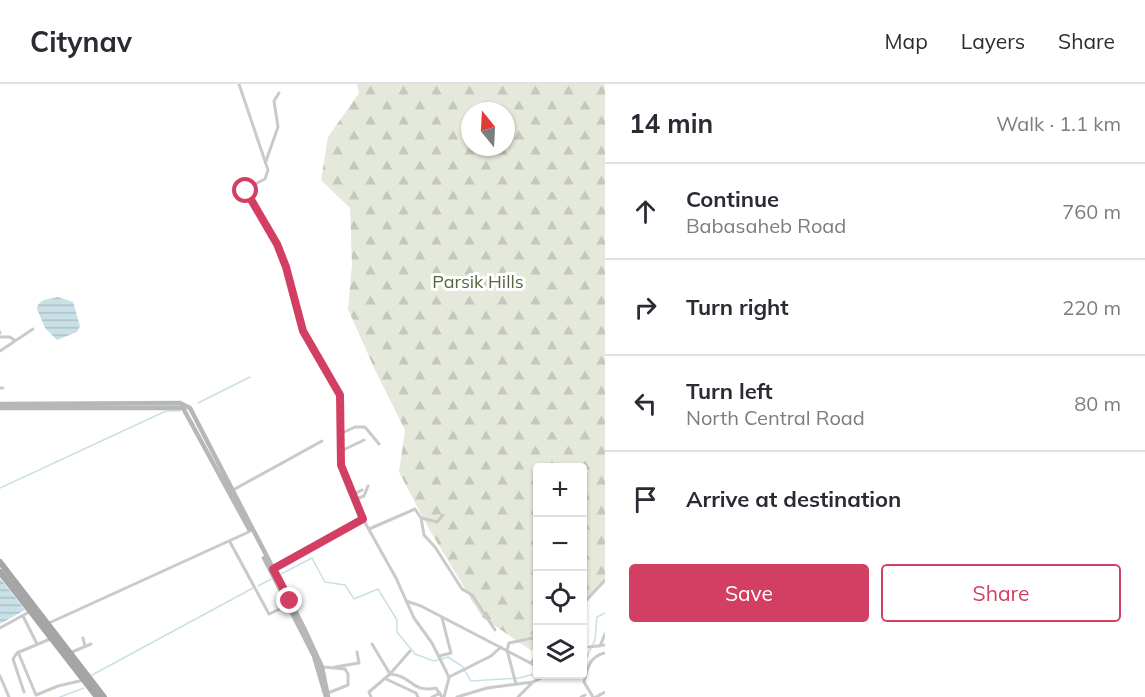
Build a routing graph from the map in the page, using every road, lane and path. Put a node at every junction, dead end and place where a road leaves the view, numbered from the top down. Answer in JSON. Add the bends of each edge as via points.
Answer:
{"nodes":[{"id":1,"x":239,"y":84,"type":"edge"},
{"id":2,"x":279,"y":93,"type":"dead end"},
{"id":3,"x":266,"y":161,"type":"junction"},
{"id":4,"x":33,"y":329,"type":"dead end"},
{"id":5,"x":0,"y":334,"type":"edge"},
{"id":6,"x":15,"y":340,"type":"junction"},
{"id":7,"x":0,"y":351,"type":"edge"},
{"id":8,"x":0,"y":406,"type":"edge"},
{"id":9,"x":339,"y":434,"type":"junction"},
{"id":10,"x":364,"y":440,"type":"dead end"},
{"id":11,"x":322,"y":441,"type":"dead end"},
{"id":12,"x":380,"y":444,"type":"dead end"},
{"id":13,"x":339,"y":452,"type":"junction"},
{"id":14,"x":368,"y":486,"type":"dead end"},
{"id":15,"x":363,"y":490,"type":"dead end"},
{"id":16,"x":231,"y":492,"type":"junction"},
{"id":17,"x":354,"y":494,"type":"junction"},
{"id":18,"x":356,"y":499,"type":"junction"},
{"id":19,"x":443,"y":515,"type":"dead end"},
{"id":20,"x":421,"y":518,"type":"junction"},
{"id":21,"x":363,"y":519,"type":"junction"},
{"id":22,"x":369,"y":529,"type":"junction"},
{"id":23,"x":251,"y":531,"type":"junction"},
{"id":24,"x":230,"y":541,"type":"junction"},
{"id":25,"x":0,"y":562,"type":"edge"},
{"id":26,"x":273,"y":571,"type":"junction"},
{"id":27,"x":0,"y":572,"type":"edge"},
{"id":28,"x":605,"y":580,"type":"edge"},
{"id":29,"x":587,"y":600,"type":"edge"},
{"id":30,"x":406,"y":601,"type":"junction"},
{"id":31,"x":32,"y":609,"type":"junction"},
{"id":32,"x":280,"y":609,"type":"dead end"},
{"id":33,"x":23,"y":616,"type":"junction"},
{"id":34,"x":442,"y":617,"type":"junction"},
{"id":35,"x":44,"y":624,"type":"junction"},
{"id":36,"x":0,"y":628,"type":"edge"},
{"id":37,"x":495,"y":630,"type":"dead end"},
{"id":38,"x":605,"y":634,"type":"edge"},
{"id":39,"x":51,"y":638,"type":"junction"},
{"id":40,"x":83,"y":638,"type":"dead end"},
{"id":41,"x":533,"y":638,"type":"edge"},
{"id":42,"x":91,"y":644,"type":"dead end"},
{"id":43,"x":372,"y":644,"type":"dead end"},
{"id":44,"x":37,"y":645,"type":"junction"},
{"id":45,"x":605,"y":645,"type":"edge"},
{"id":46,"x":85,"y":646,"type":"junction"},
{"id":47,"x":600,"y":646,"type":"junction"},
{"id":48,"x":501,"y":647,"type":"junction"},
{"id":49,"x":591,"y":647,"type":"dead end"},
{"id":50,"x":507,"y":650,"type":"junction"},
{"id":51,"x":410,"y":651,"type":"dead end"},
{"id":52,"x":18,"y":652,"type":"junction"},
{"id":53,"x":357,"y":652,"type":"dead end"},
{"id":54,"x":605,"y":653,"type":"edge"},
{"id":55,"x":68,"y":655,"type":"junction"},
{"id":56,"x":439,"y":656,"type":"junction"},
{"id":57,"x":533,"y":660,"type":"edge"},
{"id":58,"x":531,"y":663,"type":"joint"},
{"id":59,"x":322,"y":667,"type":"junction"},
{"id":60,"x":333,"y":667,"type":"junction"},
{"id":61,"x":390,"y":674,"type":"junction"},
{"id":62,"x":0,"y":676,"type":"edge"},
{"id":63,"x":449,"y":677,"type":"junction"},
{"id":64,"x":86,"y":679,"type":"junction"},
{"id":65,"x":386,"y":679,"type":"junction"},
{"id":66,"x":539,"y":679,"type":"edge"},
{"id":67,"x":515,"y":680,"type":"junction"},
{"id":68,"x":533,"y":682,"type":"junction"},
{"id":69,"x":24,"y":692,"type":"dead end"},
{"id":70,"x":605,"y":692,"type":"edge"},
{"id":71,"x":417,"y":694,"type":"edge"},
{"id":72,"x":327,"y":696,"type":"edge"},
{"id":73,"x":442,"y":696,"type":"edge"},
{"id":74,"x":9,"y":697,"type":"edge"},
{"id":75,"x":98,"y":697,"type":"edge"},
{"id":76,"x":104,"y":697,"type":"edge"},
{"id":77,"x":371,"y":697,"type":"edge"},
{"id":78,"x":432,"y":697,"type":"edge"},
{"id":79,"x":457,"y":697,"type":"edge"},
{"id":80,"x":519,"y":697,"type":"edge"},
{"id":81,"x":595,"y":697,"type":"edge"}],
"edges":[{"from":1,"to":3,"type":"street"},
{"from":2,"to":3,"type":"street","via":[[274,101],[278,127]]},
{"from":3,"to":9,"type":"street","via":[[268,175],[247,188],[246,195],[277,244],[303,331],[340,395]]},
{"from":4,"to":6,"type":"street"},
{"from":5,"to":6,"type":"street"},
{"from":6,"to":7,"type":"street"},
{"from":8,"to":16,"type":"main road","via":[[184,406],[193,414]]},
{"from":9,"to":12,"type":"street","via":[[365,427]]},
{"from":9,"to":13,"type":"street"},
{"from":10,"to":13,"type":"street"},
{"from":11,"to":16,"type":"street"},
{"from":13,"to":17,"type":"street"},
{"from":14,"to":18,"type":"street","via":[[364,496]]},
{"from":15,"to":17,"type":"street"},
{"from":16,"to":23,"type":"main road"},
{"from":17,"to":18,"type":"street"},
{"from":18,"to":21,"type":"street"},
{"from":19,"to":20,"type":"street","via":[[434,522]]},
{"from":20,"to":22,"type":"street","via":[[415,509]]},
{"from":20,"to":37,"type":"street","via":[[424,536]]},
{"from":21,"to":22,"type":"street"},
{"from":21,"to":26,"type":"street"},
{"from":22,"to":30,"type":"street"},
{"from":23,"to":24,"type":"street"},
{"from":23,"to":26,"type":"main road"},
{"from":24,"to":32,"type":"street","via":[[269,615]]},
{"from":24,"to":35,"type":"street"},
{"from":25,"to":31,"type":"main road"},
{"from":26,"to":59,"type":"main road"},
{"from":26,"to":72,"type":"main road","via":[[314,656]]},
{"from":27,"to":31,"type":"main road"},
{"from":28,"to":29,"type":"street"},
{"from":30,"to":34,"type":"street"},
{"from":30,"to":56,"type":"street"},
{"from":31,"to":33,"type":"street"},
{"from":31,"to":35,"type":"main road"},
{"from":33,"to":36,"type":"street"},
{"from":33,"to":44,"type":"street"},
{"from":34,"to":48,"type":"street"},
{"from":34,"to":56,"type":"street","via":[[452,653]]},
{"from":35,"to":39,"type":"main road"},
{"from":35,"to":55,"type":"main road"},
{"from":38,"to":47,"type":"street"},
{"from":39,"to":44,"type":"street"},
{"from":39,"to":55,"type":"main road"},
{"from":40,"to":46,"type":"street"},
{"from":41,"to":50,"type":"street","via":[[509,643]]},
{"from":42,"to":46,"type":"street"},
{"from":43,"to":61,"type":"street"},
{"from":44,"to":52,"type":"street"},
{"from":45,"to":47,"type":"street"},
{"from":46,"to":55,"type":"street"},
{"from":47,"to":49,"type":"street"},
{"from":48,"to":50,"type":"street"},
{"from":48,"to":63,"type":"street"},
{"from":50,"to":58,"type":"street"},
{"from":50,"to":67,"type":"street"},
{"from":51,"to":61,"type":"street"},
{"from":52,"to":64,"type":"street","via":[[36,695]]},
{"from":52,"to":69,"type":"street","via":[[13,660]]},
{"from":53,"to":60,"type":"street","via":[[359,663]]},
{"from":54,"to":81,"type":"street","via":[[598,654],[588,665],[585,682]]},
{"from":55,"to":64,"type":"main road"},
{"from":56,"to":63,"type":"street"},
{"from":57,"to":58,"type":"street"},
{"from":59,"to":60,"type":"street"},
{"from":59,"to":72,"type":"main road"},
{"from":60,"to":72,"type":"street","via":[[345,669],[349,681]]},
{"from":61,"to":65,"type":"street"},
{"from":61,"to":71,"type":"street","via":[[411,682]]},
{"from":62,"to":74,"type":"street"},
{"from":63,"to":73,"type":"street"},
{"from":64,"to":75,"type":"main road"},
{"from":64,"to":76,"type":"main road"},
{"from":65,"to":71,"type":"street"},
{"from":65,"to":77,"type":"street","via":[[369,692]]},
{"from":66,"to":68,"type":"street"},
{"from":67,"to":68,"type":"street"},
{"from":67,"to":79,"type":"street"},
{"from":68,"to":80,"type":"street"},
{"from":70,"to":81,"type":"street"},
{"from":71,"to":73,"type":"street","via":[[436,688]]},
{"from":73,"to":78,"type":"street"}]}
